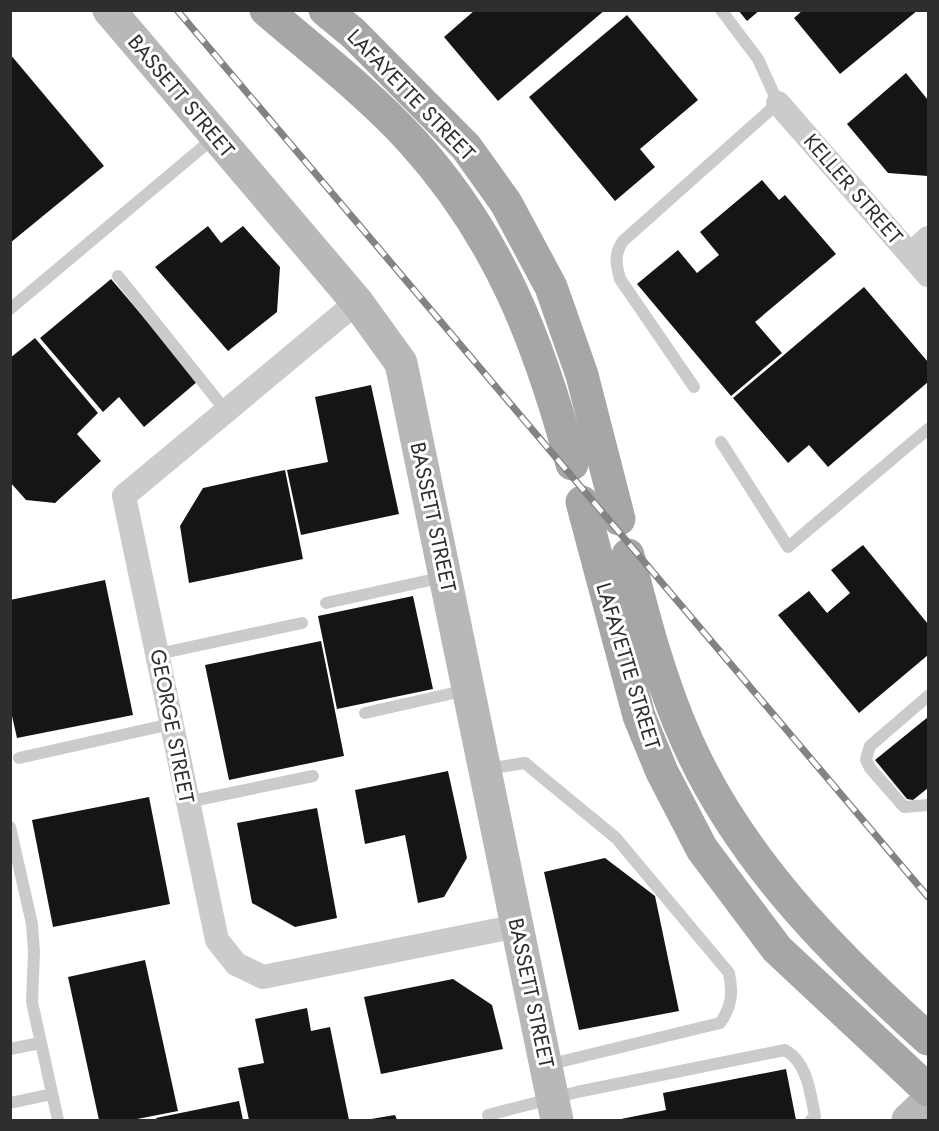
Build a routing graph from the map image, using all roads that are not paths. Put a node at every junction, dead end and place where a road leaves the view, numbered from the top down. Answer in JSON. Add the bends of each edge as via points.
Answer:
{"nodes":[{"id":1,"x":109,"y":10,"type":"edge"},
{"id":2,"x":266,"y":10,"type":"edge"},
{"id":3,"x":325,"y":10,"type":"edge"},
{"id":4,"x":721,"y":10,"type":"edge"},
{"id":5,"x":778,"y":103,"type":"junction"},
{"id":6,"x":216,"y":136,"type":"junction"},
{"id":7,"x":920,"y":246,"type":"edge"},
{"id":8,"x":928,"y":275,"type":"edge"},
{"id":9,"x":118,"y":276,"type":"dead end"},
{"id":10,"x":357,"y":302,"type":"junction"},
{"id":11,"x":10,"y":309,"type":"edge"},
{"id":12,"x":694,"y":387,"type":"dead end"},
{"id":13,"x":226,"y":411,"type":"junction"},
{"id":14,"x":928,"y":429,"type":"edge"},
{"id":15,"x":721,"y":442,"type":"dead end"},
{"id":16,"x":573,"y":464,"type":"dead end"},
{"id":17,"x":582,"y":502,"type":"dead end"},
{"id":18,"x":619,"y":519,"type":"dead end"},
{"id":19,"x":628,"y":555,"type":"dead end"},
{"id":20,"x":445,"y":577,"type":"junction"},
{"id":21,"x":326,"y":603,"type":"dead end"},
{"id":22,"x":302,"y":623,"type":"dead end"},
{"id":23,"x":158,"y":654,"type":"junction"},
{"id":24,"x":468,"y":690,"type":"junction"},
{"id":25,"x":928,"y":696,"type":"edge"},
{"id":26,"x":365,"y":712,"type":"dead end"},
{"id":27,"x":171,"y":724,"type":"junction"},
{"id":28,"x":19,"y":758,"type":"dead end"},
{"id":29,"x":485,"y":769,"type":"junction"},
{"id":30,"x":313,"y":776,"type":"dead end"},
{"id":31,"x":187,"y":802,"type":"junction"},
{"id":32,"x":928,"y":805,"type":"edge"},
{"id":33,"x":10,"y":826,"type":"edge"},
{"id":34,"x":517,"y":926,"type":"junction"},
{"id":35,"x":928,"y":1039,"type":"edge"},
{"id":36,"x":40,"y":1043,"type":"junction"},
{"id":37,"x":10,"y":1049,"type":"edge"},
{"id":38,"x":546,"y":1065,"type":"junction"},
{"id":39,"x":928,"y":1090,"type":"edge"},
{"id":40,"x":52,"y":1094,"type":"junction"},
{"id":41,"x":928,"y":1101,"type":"edge"},
{"id":42,"x":10,"y":1103,"type":"edge"},
{"id":43,"x":555,"y":1110,"type":"edge"},
{"id":44,"x":488,"y":1115,"type":"dead end"},
{"id":45,"x":58,"y":1120,"type":"edge"},
{"id":46,"x":811,"y":1120,"type":"edge"},
{"id":47,"x":908,"y":1120,"type":"edge"}],
"edges":[{"from":1,"to":6,"type":"street","name":"BASSETT STREET"},
{"from":2,"to":16,"type":"main road","name":"LAFAYETTE STREET","via":[[382,110],[413,142],[488,244],[533,334]]},
{"from":3,"to":18,"type":"main road","name":"LAFAYETTE STREET","via":[[353,33],[466,147],[506,203],[551,287],[582,375]]},
{"from":4,"to":5,"type":"lane","via":[[758,59]]},
{"from":5,"to":7,"type":"street","name":"KELLER STREET"},
{"from":5,"to":12,"type":"lane","via":[[617,250],[620,279]]},
{"from":6,"to":10,"type":"street","name":"BASSETT STREET"},
{"from":6,"to":11,"type":"lane"},
{"from":7,"to":8,"type":"street","name":"KELLER STREET"},
{"from":9,"to":13,"type":"lane"},
{"from":10,"to":13,"type":"street","name":"GEORGE STREET"},
{"from":10,"to":20,"type":"street","name":"BASSETT STREET","via":[[401,363]]},
{"from":13,"to":23,"type":"street","name":"GEORGE STREET","via":[[124,496]]},
{"from":14,"to":15,"type":"lane","via":[[788,547]]},
{"from":17,"to":39,"type":"main road","name":"LAFAYETTE STREET","via":[[639,716],[662,772],[702,849],[777,949]]},
{"from":19,"to":35,"type":"main road","name":"LAFAYETTE STREET","via":[[662,678],[687,743],[732,824],[816,932]]},
{"from":20,"to":21,"type":"lane"},
{"from":20,"to":24,"type":"street","name":"BASSETT STREET"},
{"from":22,"to":23,"type":"lane"},
{"from":23,"to":27,"type":"street","name":"GEORGE STREET"},
{"from":24,"to":26,"type":"lane"},
{"from":24,"to":29,"type":"street","name":"BASSETT STREET"},
{"from":25,"to":32,"type":"lane","via":[[870,746],[866,760],[904,807]]},
{"from":27,"to":28,"type":"lane"},
{"from":27,"to":31,"type":"street","name":"GEORGE STREET"},
{"from":29,"to":34,"type":"street","name":"BASSETT STREET"},
{"from":29,"to":38,"type":"lane","via":[[525,764],[616,838],[729,973],[733,991],[729,1010],[720,1023]]},
{"from":30,"to":31,"type":"lane"},
{"from":31,"to":34,"type":"street","name":"GEORGE STREET","via":[[217,940],[236,964],[263,977]]},
{"from":33,"to":36,"type":"lane","via":[[32,924],[32,1002]]},
{"from":34,"to":38,"type":"street","name":"BASSETT STREET"},
{"from":36,"to":37,"type":"lane"},
{"from":36,"to":40,"type":"lane"},
{"from":38,"to":43,"type":"street","name":"BASSETT STREET"},
{"from":40,"to":42,"type":"lane"},
{"from":40,"to":45,"type":"lane"},
{"from":41,"to":47,"type":"street"},
{"from":43,"to":44,"type":"lane"},
{"from":43,"to":46,"type":"lane","via":[[721,1061],[785,1050],[796,1056],[807,1078],[815,1116]]}]}
